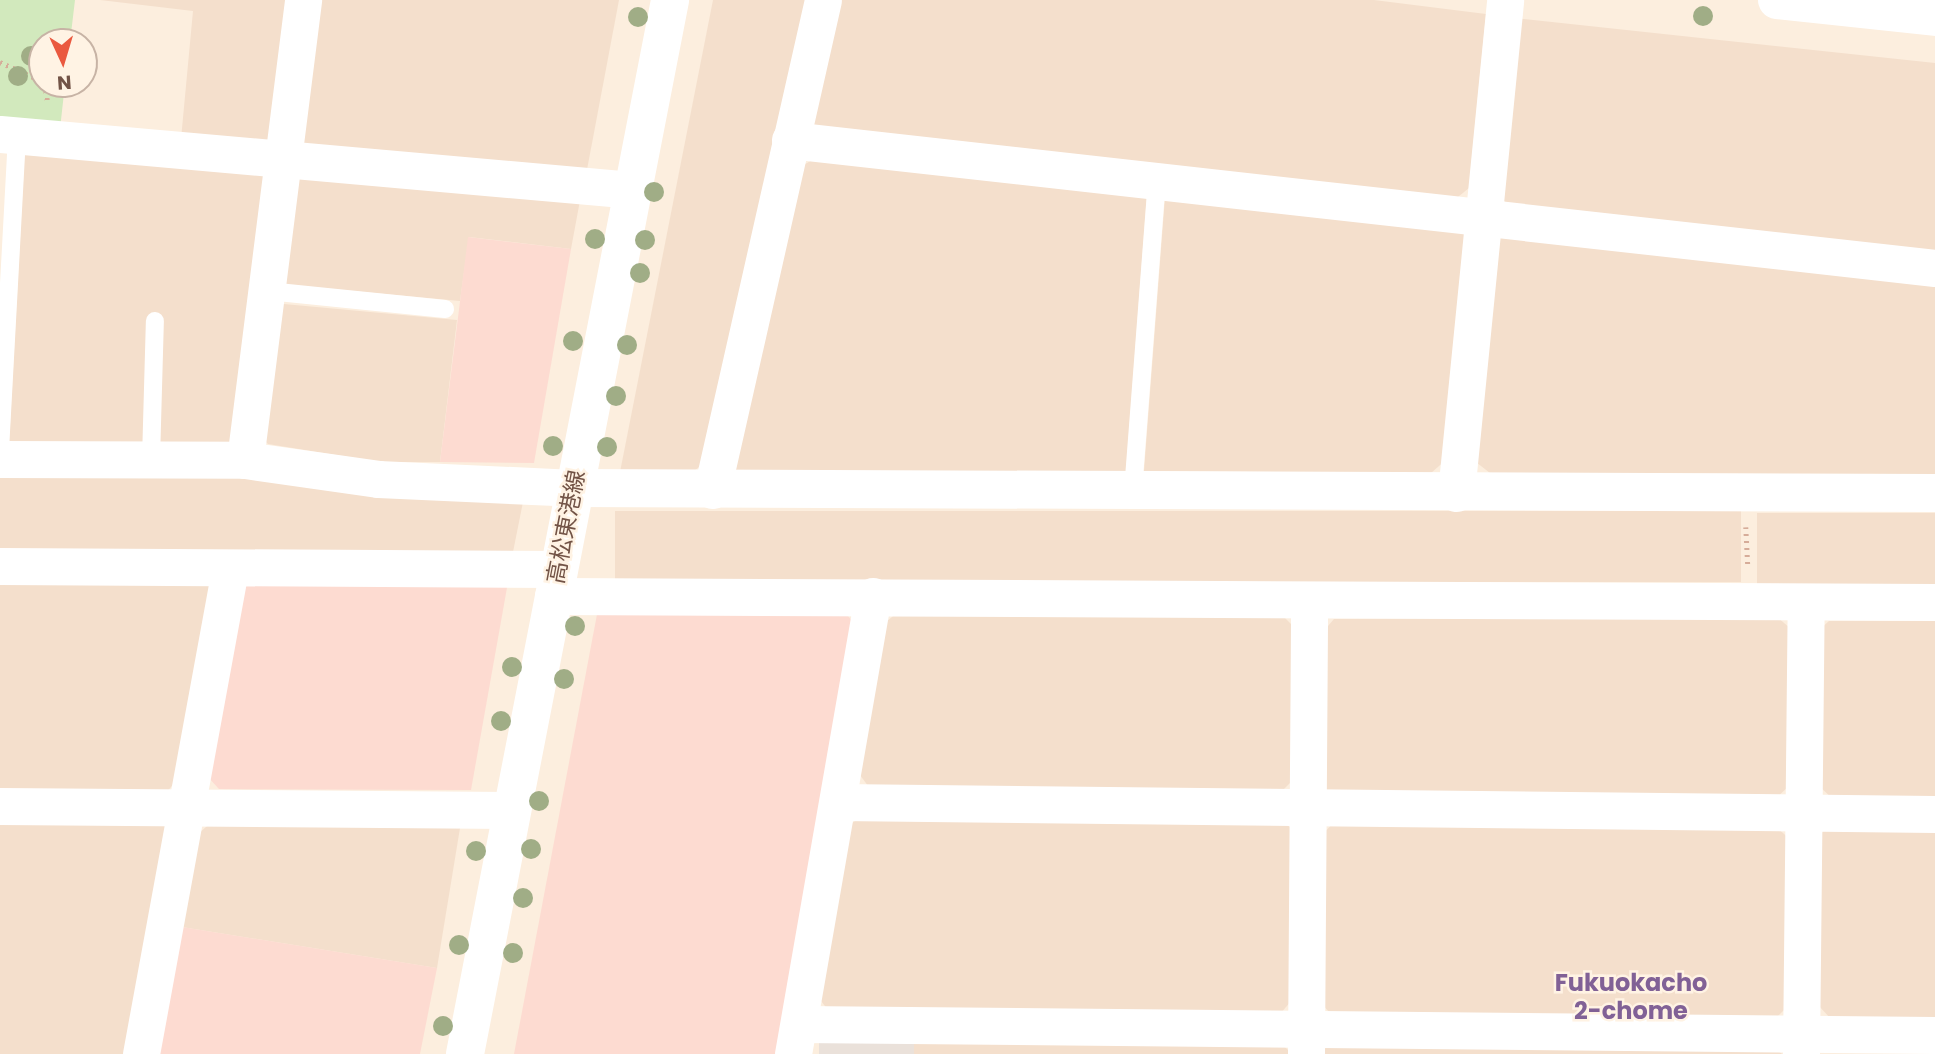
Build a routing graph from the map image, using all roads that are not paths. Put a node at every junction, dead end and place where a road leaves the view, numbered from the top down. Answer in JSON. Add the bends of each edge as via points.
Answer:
{"nodes":[{"id":1,"x":303,"y":0,"type":"edge"},
{"id":2,"x":670,"y":0,"type":"edge"},
{"id":3,"x":823,"y":0,"type":"edge"},
{"id":4,"x":1505,"y":0,"type":"edge"},
{"id":5,"x":1777,"y":0,"type":"edge"},
{"id":6,"x":1935,"y":17,"type":"edge"},
{"id":7,"x":8,"y":135,"type":"edge"},
{"id":8,"x":790,"y":140,"type":"junction"},
{"id":9,"x":284,"y":156,"type":"junction"},
{"id":10,"x":1157,"y":182,"type":"junction"},
{"id":11,"x":632,"y":190,"type":"junction"},
{"id":12,"x":1479,"y":218,"type":"junction"},
{"id":13,"x":1935,"y":268,"type":"edge"},
{"id":14,"x":268,"y":291,"type":"junction"},
{"id":15,"x":446,"y":309,"type":"dead end"},
{"id":16,"x":155,"y":321,"type":"dead end"},
{"id":17,"x":0,"y":450,"type":"edge"},
{"id":18,"x":0,"y":459,"type":"edge"},
{"id":19,"x":151,"y":460,"type":"junction"},
{"id":20,"x":246,"y":460,"type":"junction"},
{"id":21,"x":574,"y":488,"type":"junction"},
{"id":22,"x":712,"y":490,"type":"junction"},
{"id":23,"x":1133,"y":491,"type":"junction"},
{"id":24,"x":1456,"y":493,"type":"junction"},
{"id":25,"x":1935,"y":493,"type":"edge"},
{"id":26,"x":0,"y":566,"type":"edge"},
{"id":27,"x":230,"y":569,"type":"junction"},
{"id":28,"x":555,"y":582,"type":"junction"},
{"id":29,"x":873,"y":596,"type":"junction"},
{"id":30,"x":1806,"y":602,"type":"junction"},
{"id":31,"x":1935,"y":602,"type":"edge"},
{"id":32,"x":1309,"y":603,"type":"junction"},
{"id":33,"x":838,"y":802,"type":"junction"},
{"id":34,"x":189,"y":805,"type":"junction"},
{"id":35,"x":1309,"y":805,"type":"junction"},
{"id":36,"x":0,"y":806,"type":"edge"},
{"id":37,"x":511,"y":810,"type":"junction"},
{"id":38,"x":1802,"y":812,"type":"junction"},
{"id":39,"x":1935,"y":814,"type":"edge"},
{"id":40,"x":1935,"y":1035,"type":"edge"},
{"id":41,"x":796,"y":1039,"type":"edge"},
{"id":42,"x":1306,"y":1042,"type":"edge"},
{"id":43,"x":1801,"y":1044,"type":"edge"},
{"id":44,"x":141,"y":1054,"type":"edge"},
{"id":45,"x":465,"y":1054,"type":"edge"}],
"edges":[{"from":1,"to":9,"type":"street"},
{"from":2,"to":11,"type":"street","name":"高松東港線"},
{"from":3,"to":8,"type":"street"},
{"from":4,"to":12,"type":"street"},
{"from":5,"to":6,"type":"street"},
{"from":7,"to":9,"type":"street"},
{"from":7,"to":17,"type":"lane"},
{"from":8,"to":10,"type":"street"},
{"from":8,"to":22,"type":"street"},
{"from":9,"to":11,"type":"street"},
{"from":9,"to":14,"type":"street"},
{"from":10,"to":12,"type":"street"},
{"from":10,"to":23,"type":"lane"},
{"from":11,"to":21,"type":"street","name":"高松東港線"},
{"from":12,"to":13,"type":"street"},
{"from":12,"to":24,"type":"street"},
{"from":14,"to":15,"type":"lane"},
{"from":14,"to":20,"type":"street"},
{"from":16,"to":19,"type":"lane"},
{"from":18,"to":19,"type":"street"},
{"from":19,"to":20,"type":"street"},
{"from":20,"to":21,"type":"street","via":[[377,479]]},
{"from":21,"to":22,"type":"street"},
{"from":21,"to":28,"type":"street","name":"高松東港線"},
{"from":22,"to":23,"type":"street"},
{"from":23,"to":24,"type":"street"},
{"from":24,"to":25,"type":"street"},
{"from":26,"to":27,"type":"street"},
{"from":27,"to":28,"type":"street"},
{"from":27,"to":34,"type":"street"},
{"from":28,"to":29,"type":"street"},
{"from":28,"to":37,"type":"street","name":"高松東港線"},
{"from":29,"to":32,"type":"street"},
{"from":29,"to":33,"type":"street"},
{"from":30,"to":31,"type":"street"},
{"from":30,"to":32,"type":"street"},
{"from":30,"to":38,"type":"street"},
{"from":32,"to":35,"type":"street"},
{"from":33,"to":35,"type":"street"},
{"from":33,"to":41,"type":"street"},
{"from":34,"to":36,"type":"street"},
{"from":34,"to":37,"type":"street"},
{"from":34,"to":44,"type":"street"},
{"from":35,"to":38,"type":"street"},
{"from":35,"to":42,"type":"street"},
{"from":37,"to":45,"type":"street","name":"高松東港線"},
{"from":38,"to":39,"type":"street"},
{"from":38,"to":43,"type":"street"},
{"from":40,"to":43,"type":"street"},
{"from":41,"to":42,"type":"street"},
{"from":42,"to":43,"type":"street"}]}
